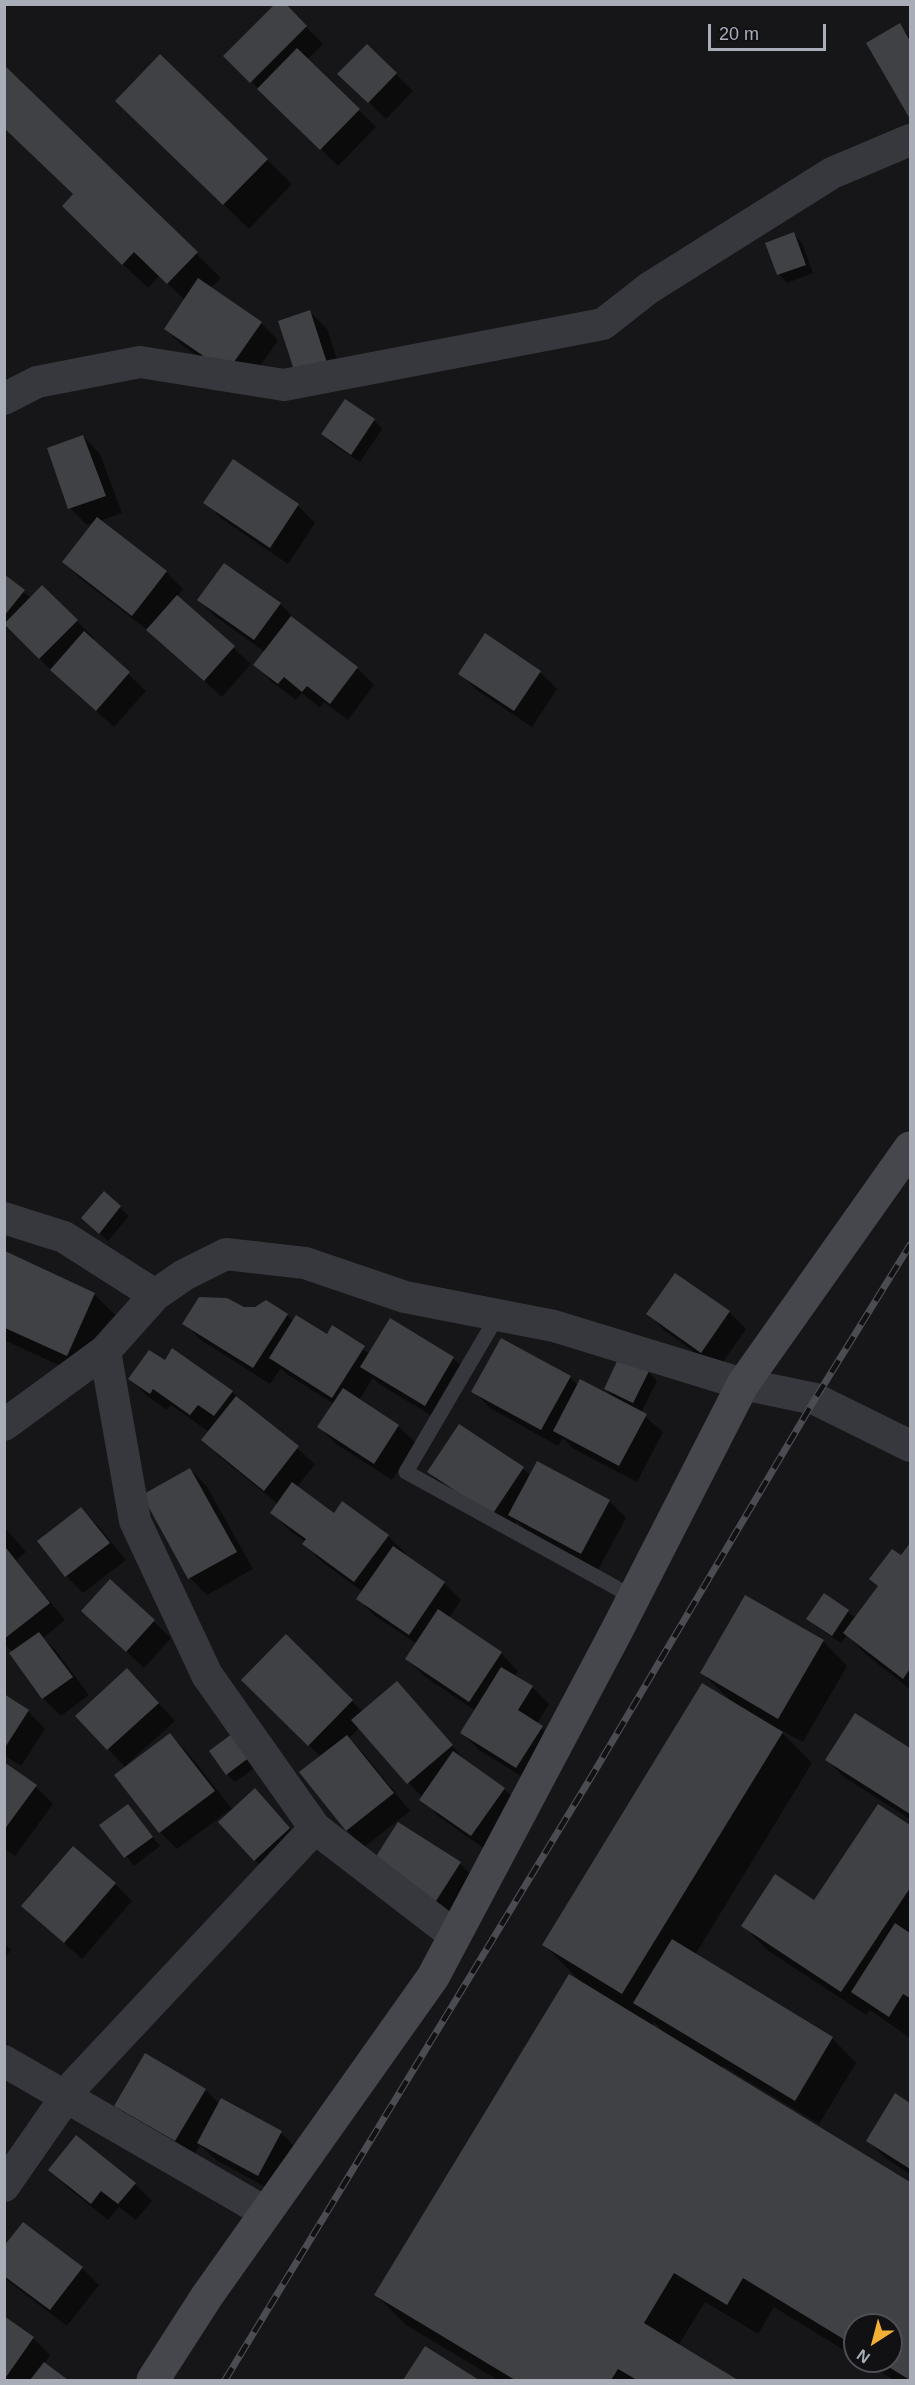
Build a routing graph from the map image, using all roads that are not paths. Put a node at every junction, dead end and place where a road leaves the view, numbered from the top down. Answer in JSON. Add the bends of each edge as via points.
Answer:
{"nodes":[{"id":1,"x":910,"y":140,"type":"edge"},
{"id":2,"x":4,"y":399,"type":"edge"},
{"id":3,"x":910,"y":1148,"type":"edge"},
{"id":4,"x":4,"y":1218,"type":"edge"},
{"id":5,"x":155,"y":1295,"type":"junction"},
{"id":6,"x":498,"y":1315,"type":"junction"},
{"id":7,"x":105,"y":1351,"type":"junction"},
{"id":8,"x":743,"y":1384,"type":"junction"},
{"id":9,"x":4,"y":1425,"type":"edge"},
{"id":10,"x":910,"y":1446,"type":"edge"},
{"id":11,"x":633,"y":1597,"type":"junction"},
{"id":12,"x":315,"y":1828,"type":"junction"},
{"id":13,"x":454,"y":1935,"type":"junction"},
{"id":14,"x":4,"y":2061,"type":"edge"},
{"id":15,"x":67,"y":2097,"type":"junction"},
{"id":16,"x":4,"y":2186,"type":"edge"},
{"id":17,"x":265,"y":2212,"type":"junction"},
{"id":18,"x":153,"y":2380,"type":"edge"}],
"edges":[{"from":1,"to":2,"type":"street","via":[[832,173],[649,288],[603,324],[284,385],[140,362],[37,382]]},
{"from":3,"to":8,"type":"street"},
{"from":4,"to":5,"type":"street","via":[[64,1237]]},
{"from":5,"to":6,"type":"street","via":[[226,1254],[305,1263],[405,1297]]},
{"from":5,"to":7,"type":"street"},
{"from":6,"to":8,"type":"street","via":[[555,1326]]},
{"from":6,"to":11,"type":"lane","via":[[406,1472]]},
{"from":7,"to":9,"type":"street"},
{"from":7,"to":12,"type":"street","via":[[135,1521],[207,1675]]},
{"from":8,"to":10,"type":"street","via":[[815,1399]]},
{"from":8,"to":11,"type":"street"},
{"from":11,"to":13,"type":"street"},
{"from":12,"to":13,"type":"street"},
{"from":12,"to":15,"type":"street"},
{"from":13,"to":17,"type":"street","via":[[433,1977]]},
{"from":14,"to":15,"type":"street"},
{"from":15,"to":16,"type":"street"},
{"from":15,"to":17,"type":"street"},
{"from":17,"to":18,"type":"street"}]}
